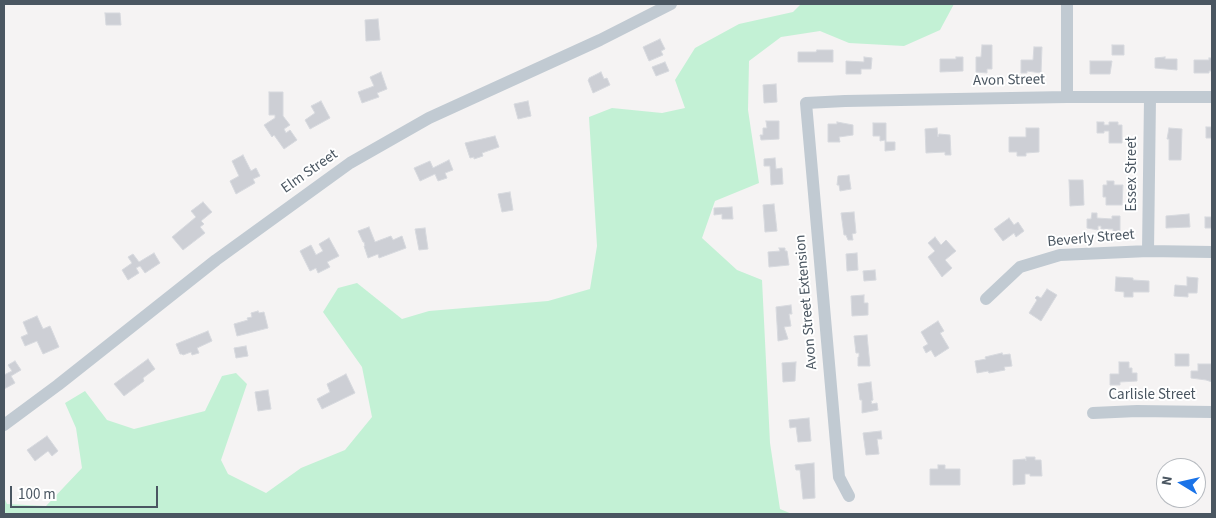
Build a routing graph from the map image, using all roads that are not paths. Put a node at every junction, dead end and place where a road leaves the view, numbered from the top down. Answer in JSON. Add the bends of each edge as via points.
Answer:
{"nodes":[{"id":1,"x":671,"y":4,"type":"edge"},
{"id":2,"x":1067,"y":4,"type":"edge"},
{"id":3,"x":1067,"y":97,"type":"junction"},
{"id":4,"x":1212,"y":97,"type":"edge"},
{"id":5,"x":1150,"y":98,"type":"junction"},
{"id":6,"x":806,"y":103,"type":"joint"},
{"id":7,"x":1148,"y":251,"type":"junction"},
{"id":8,"x":1212,"y":252,"type":"edge"},
{"id":9,"x":986,"y":299,"type":"dead end"},
{"id":10,"x":1212,"y":412,"type":"edge"},
{"id":11,"x":1092,"y":413,"type":"dead end"},
{"id":12,"x":4,"y":425,"type":"edge"},
{"id":13,"x":849,"y":496,"type":"dead end"}],
"edges":[{"from":1,"to":12,"type":"street","name":"Elm Street","via":[[429,118],[350,163],[216,260]]},
{"from":2,"to":3,"type":"street"},
{"from":3,"to":5,"type":"street","name":"Avon Street"},
{"from":3,"to":6,"type":"street","name":"Avon Street"},
{"from":4,"to":5,"type":"street","name":"Avon Street"},
{"from":5,"to":7,"type":"street","name":"Essex Street"},
{"from":6,"to":13,"type":"street","name":"Avon Street Extension","via":[[839,477]]},
{"from":7,"to":8,"type":"street","name":"Beverly Street"},
{"from":7,"to":9,"type":"street","name":"Beverly Street","via":[[1079,253],[1032,263],[1020,267]]},
{"from":10,"to":11,"type":"street","name":"Carlisle Street"}]}
